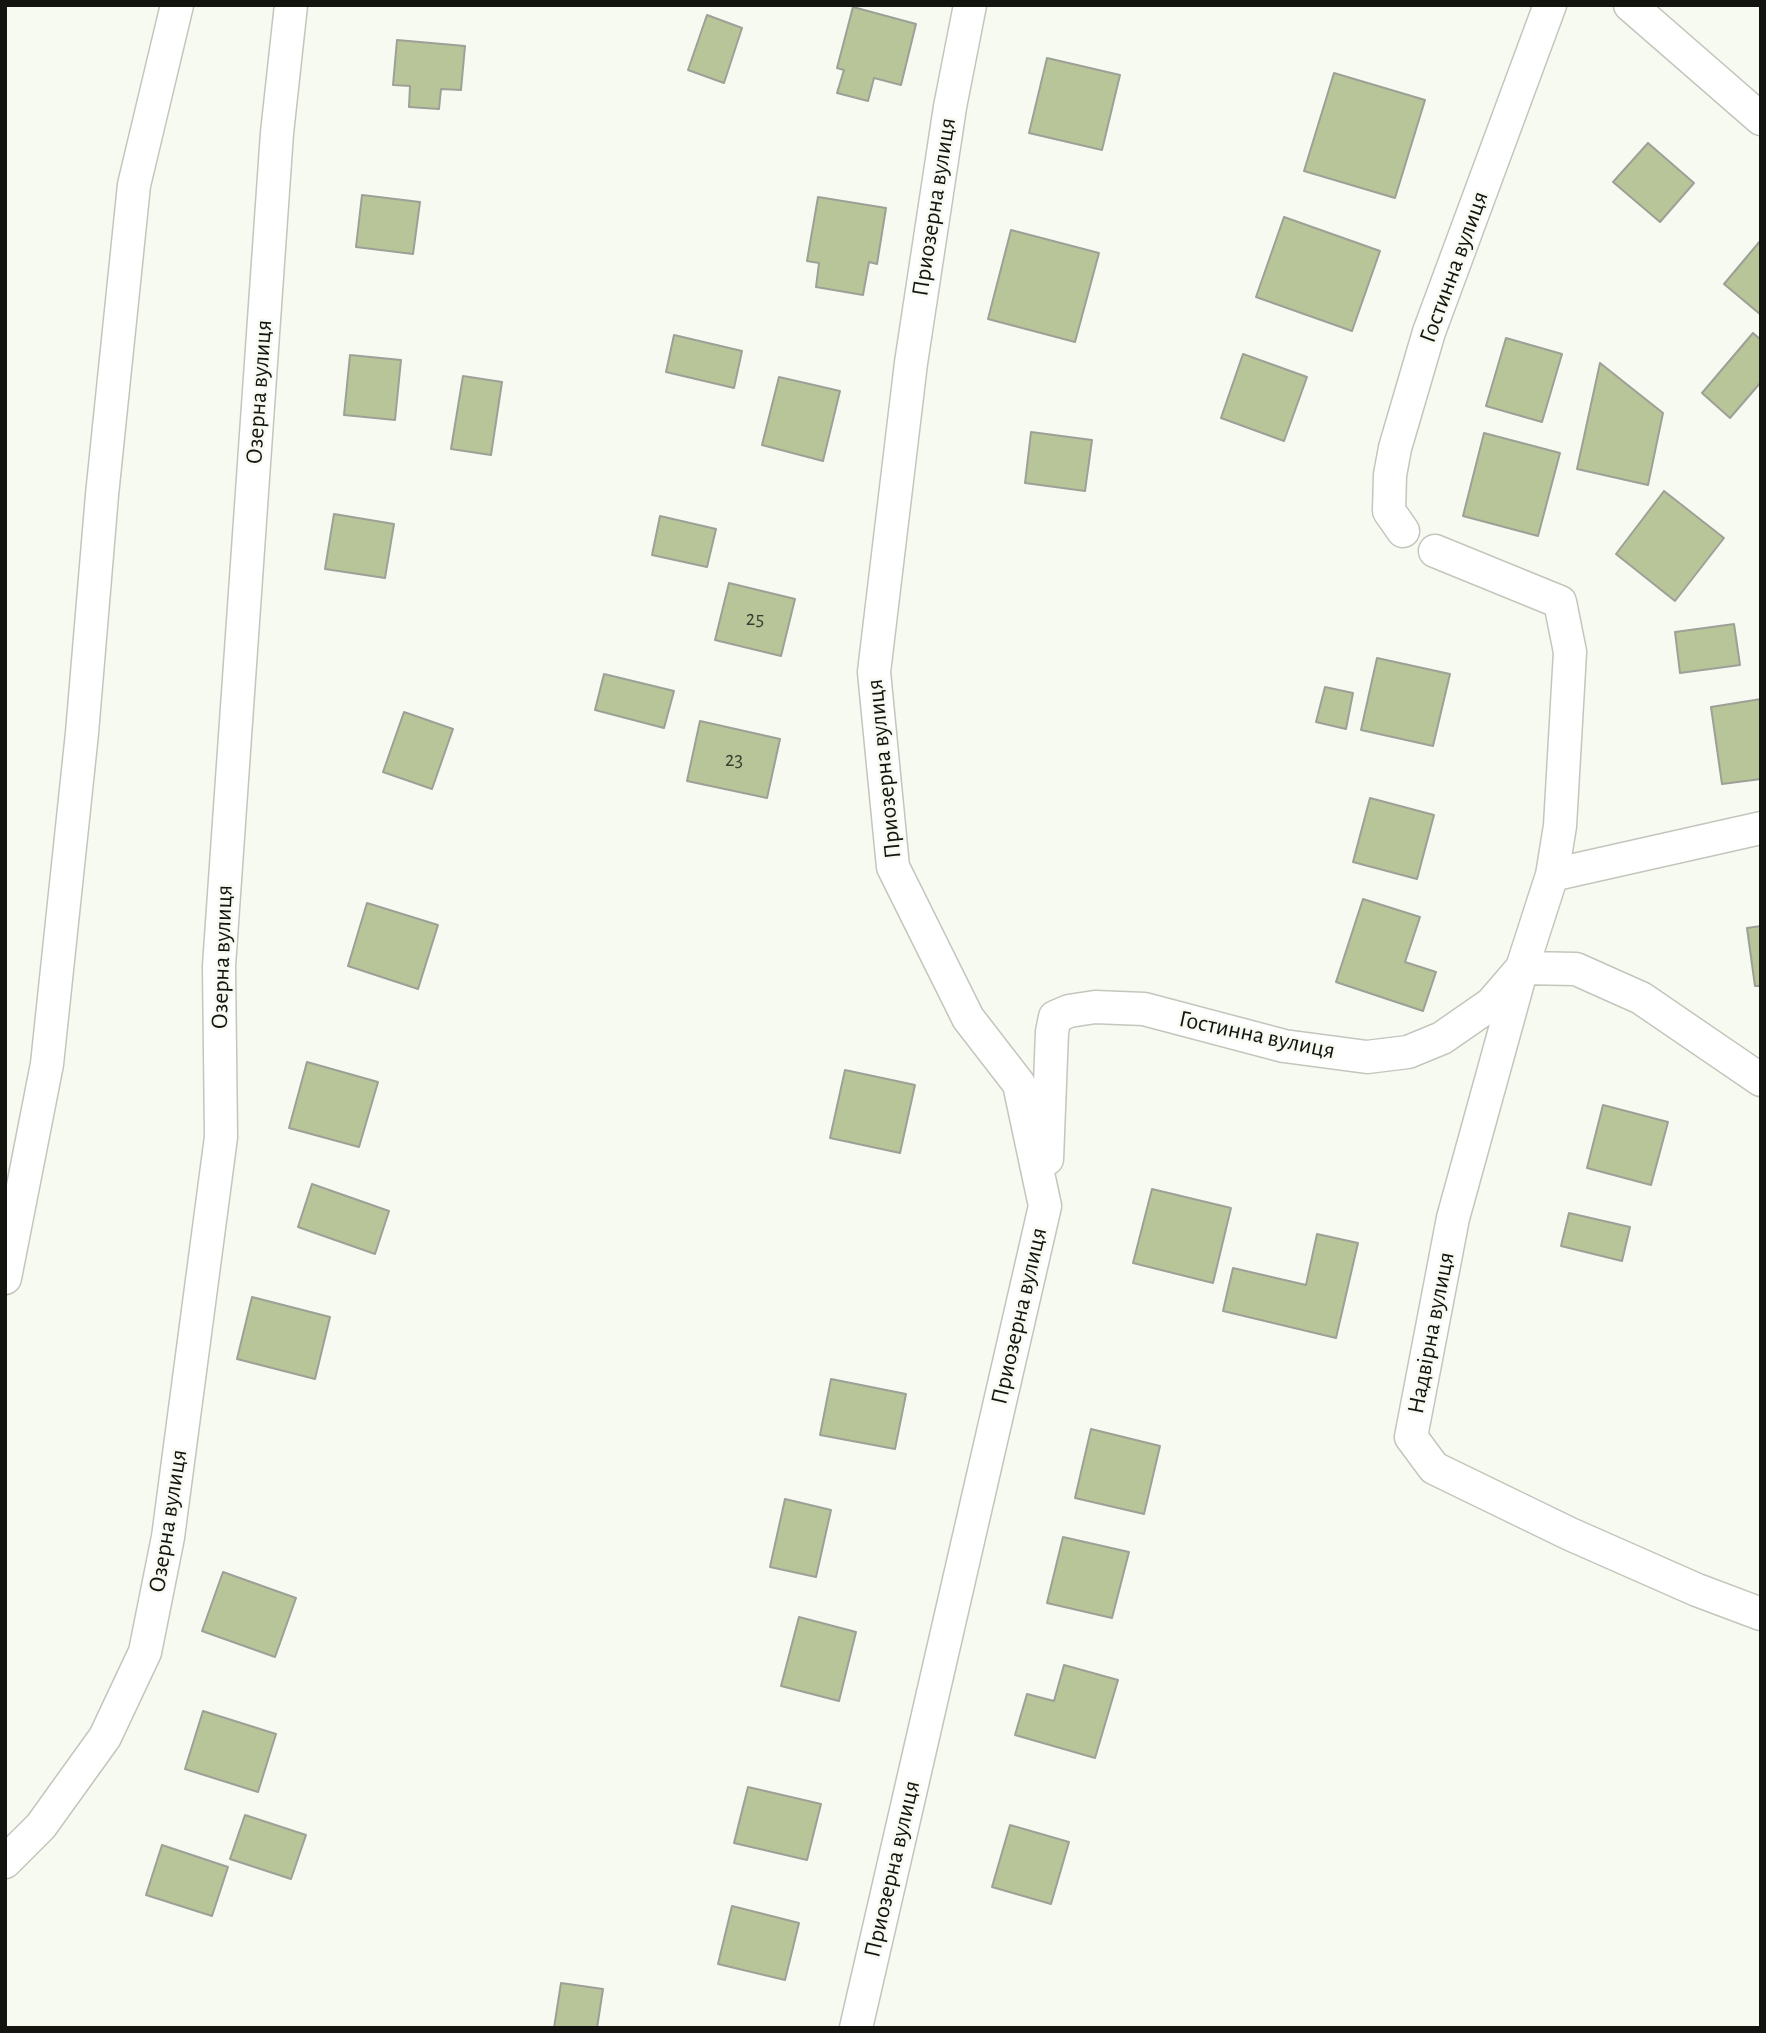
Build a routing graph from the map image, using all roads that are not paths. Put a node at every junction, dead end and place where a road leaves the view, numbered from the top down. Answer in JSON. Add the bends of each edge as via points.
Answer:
{"nodes":[{"id":1,"x":177,"y":5,"type":"edge"},
{"id":2,"x":291,"y":5,"type":"edge"},
{"id":3,"x":970,"y":5,"type":"edge"},
{"id":4,"x":1550,"y":5,"type":"edge"},
{"id":5,"x":1630,"y":5,"type":"edge"},
{"id":6,"x":1761,"y":119,"type":"edge"},
{"id":7,"x":1403,"y":531,"type":"dead end"},
{"id":8,"x":1435,"y":551,"type":"dead end"},
{"id":9,"x":1761,"y":828,"type":"edge"},
{"id":10,"x":1552,"y":875,"type":"junction"},
{"id":11,"x":1522,"y":968,"type":"junction"},
{"id":12,"x":1761,"y":1080,"type":"edge"},
{"id":13,"x":1045,"y":1206,"type":"junction"},
{"id":14,"x":5,"y":1278,"type":"edge"},
{"id":15,"x":1761,"y":1614,"type":"edge"},
{"id":16,"x":5,"y":1862,"type":"edge"},
{"id":17,"x":856,"y":2028,"type":"edge"}],
"edges":[{"from":1,"to":14,"type":"street","via":[[134,185],[47,1064]]},
{"from":2,"to":16,"type":"street","name":"Озерна вулиця","via":[[277,133],[219,966],[220,1137],[167,1537],[145,1652],[105,1737],[41,1826]]},
{"from":3,"to":13,"type":"street","name":"Приозерна вулиця","via":[[911,363],[874,672],[893,867],[968,1018],[1019,1084]]},
{"from":4,"to":7,"type":"street","name":"Гостинна вулиця","via":[[1429,332],[1395,449],[1389,511]]},
{"from":5,"to":6,"type":"street"},
{"from":8,"to":10,"type":"street","name":"Гостинна вулиця","via":[[1560,602],[1570,663],[1560,826]]},
{"from":9,"to":10,"type":"street"},
{"from":10,"to":11,"type":"street","name":"Гостинна вулиця"},
{"from":11,"to":12,"type":"street","via":[[1576,969],[1641,998]]},
{"from":11,"to":13,"type":"street","name":"Гостинна вулиця","via":[[1491,1004],[1442,1038],[1408,1052],[1367,1057],[1284,1046],[1144,1009],[1095,1007],[1055,1017]]},
{"from":11,"to":15,"type":"street","name":"Надвірна вулиця","via":[[1453,1218],[1411,1437],[1434,1468],[1570,1534]]},
{"from":13,"to":17,"type":"street","name":"Приозерна вулиця"}]}
